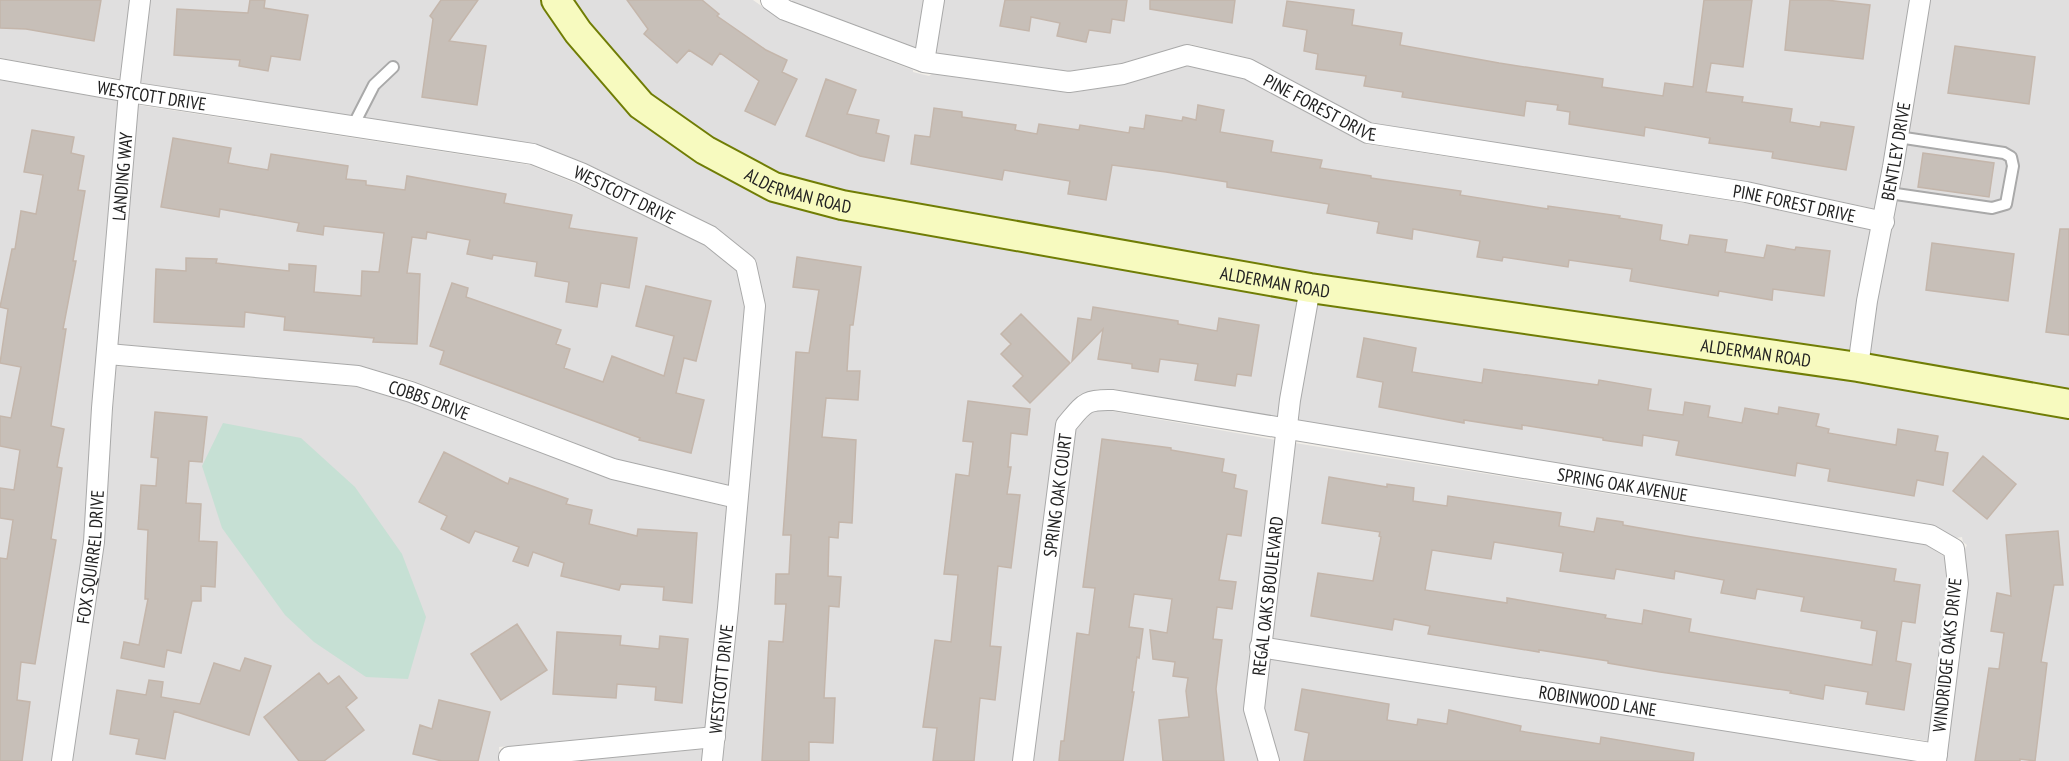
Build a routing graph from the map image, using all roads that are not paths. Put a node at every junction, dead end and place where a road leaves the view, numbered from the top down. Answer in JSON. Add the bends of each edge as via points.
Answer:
{"nodes":[{"id":1,"x":140,"y":0,"type":"edge"},
{"id":2,"x":556,"y":0,"type":"edge"},
{"id":3,"x":771,"y":0,"type":"edge"},
{"id":4,"x":934,"y":0,"type":"edge"},
{"id":5,"x":1920,"y":0,"type":"edge"},
{"id":6,"x":924,"y":62,"type":"junction"},
{"id":7,"x":393,"y":67,"type":"dead end"},
{"id":8,"x":0,"y":69,"type":"edge"},
{"id":9,"x":129,"y":92,"type":"junction"},
{"id":10,"x":353,"y":126,"type":"junction"},
{"id":11,"x":1898,"y":137,"type":"junction"},
{"id":12,"x":1889,"y":193,"type":"junction"},
{"id":13,"x":1884,"y":222,"type":"junction"},
{"id":14,"x":1310,"y":288,"type":"junction"},
{"id":15,"x":108,"y":354,"type":"junction"},
{"id":16,"x":1858,"y":367,"type":"junction"},
{"id":17,"x":2069,"y":404,"type":"edge"},
{"id":18,"x":1287,"y":430,"type":"junction"},
{"id":19,"x":737,"y":498,"type":"junction"},
{"id":20,"x":1954,"y":549,"type":"joint"},
{"id":21,"x":1260,"y":647,"type":"junction"},
{"id":22,"x":715,"y":737,"type":"junction"},
{"id":23,"x":509,"y":756,"type":"dead end"},
{"id":24,"x":1936,"y":757,"type":"edge"},
{"id":25,"x":62,"y":761,"type":"edge"},
{"id":26,"x":712,"y":761,"type":"edge"},
{"id":27,"x":1023,"y":761,"type":"edge"},
{"id":28,"x":1269,"y":761,"type":"edge"}],
"edges":[{"from":1,"to":9,"type":"street","name":"LANDING WAY"},
{"from":2,"to":14,"type":"street","name":"ALDERMAN ROAD","via":[[578,32],[641,105],[705,150],[774,187],[842,205]]},
{"from":3,"to":6,"type":"street","name":"PINE FOREST DRIVE","via":[[785,10]]},
{"from":4,"to":6,"type":"street"},
{"from":5,"to":11,"type":"street","name":"BENTLEY DRIVE"},
{"from":6,"to":13,"type":"street","name":"PINE FOREST DRIVE","via":[[1069,82],[1123,74],[1187,55],[1248,69],[1368,134],[1746,192]]},
{"from":7,"to":10,"type":"lane","via":[[374,85]]},
{"from":8,"to":9,"type":"street","name":"WESTCOTT DRIVE"},
{"from":9,"to":10,"type":"street","name":"WESTCOTT DRIVE"},
{"from":9,"to":15,"type":"street","name":"LANDING WAY"},
{"from":10,"to":19,"type":"street","name":"WESTCOTT DRIVE","via":[[533,154],[710,236],[746,264],[755,306]]},
{"from":11,"to":12,"type":"street","name":"BENTLEY DRIVE"},
{"from":11,"to":12,"type":"lane","via":[[2004,153],[2011,157],[2013,166],[2006,204],[2001,207]]},
{"from":12,"to":13,"type":"street","name":"BENTLEY DRIVE"},
{"from":13,"to":16,"type":"street","name":"BENTLEY DRIVE"},
{"from":14,"to":16,"type":"street","name":"ALDERMAN ROAD"},
{"from":14,"to":18,"type":"street","name":"REGAL OAKS BOULEVARD"},
{"from":15,"to":19,"type":"street","name":"COBBS DRIVE","via":[[358,376],[411,392],[613,469]]},
{"from":15,"to":25,"type":"street","name":"FOX SQUIRREL DRIVE","via":[[94,542]]},
{"from":16,"to":17,"type":"street","name":"ALDERMAN ROAD"},
{"from":18,"to":20,"type":"street","name":"SPRING OAK AVENUE","via":[[1930,535]]},
{"from":18,"to":21,"type":"street","name":"REGAL OAKS BOULEVARD"},
{"from":18,"to":27,"type":"street","name":"SPRING OAK COURT","via":[[1113,400],[1086,402],[1066,425]]},
{"from":19,"to":22,"type":"street","name":"WESTCOTT DRIVE"},
{"from":20,"to":24,"type":"street","name":"WINDRIDGE OAKS DRIVE","via":[[1958,584]]},
{"from":21,"to":24,"type":"street","name":"ROBINWOOD LANE"},
{"from":21,"to":28,"type":"street","name":"REGAL OAKS BOULEVARD","via":[[1254,709]]},
{"from":22,"to":23,"type":"street"},
{"from":22,"to":26,"type":"street","name":"WESTCOTT DRIVE"}]}
